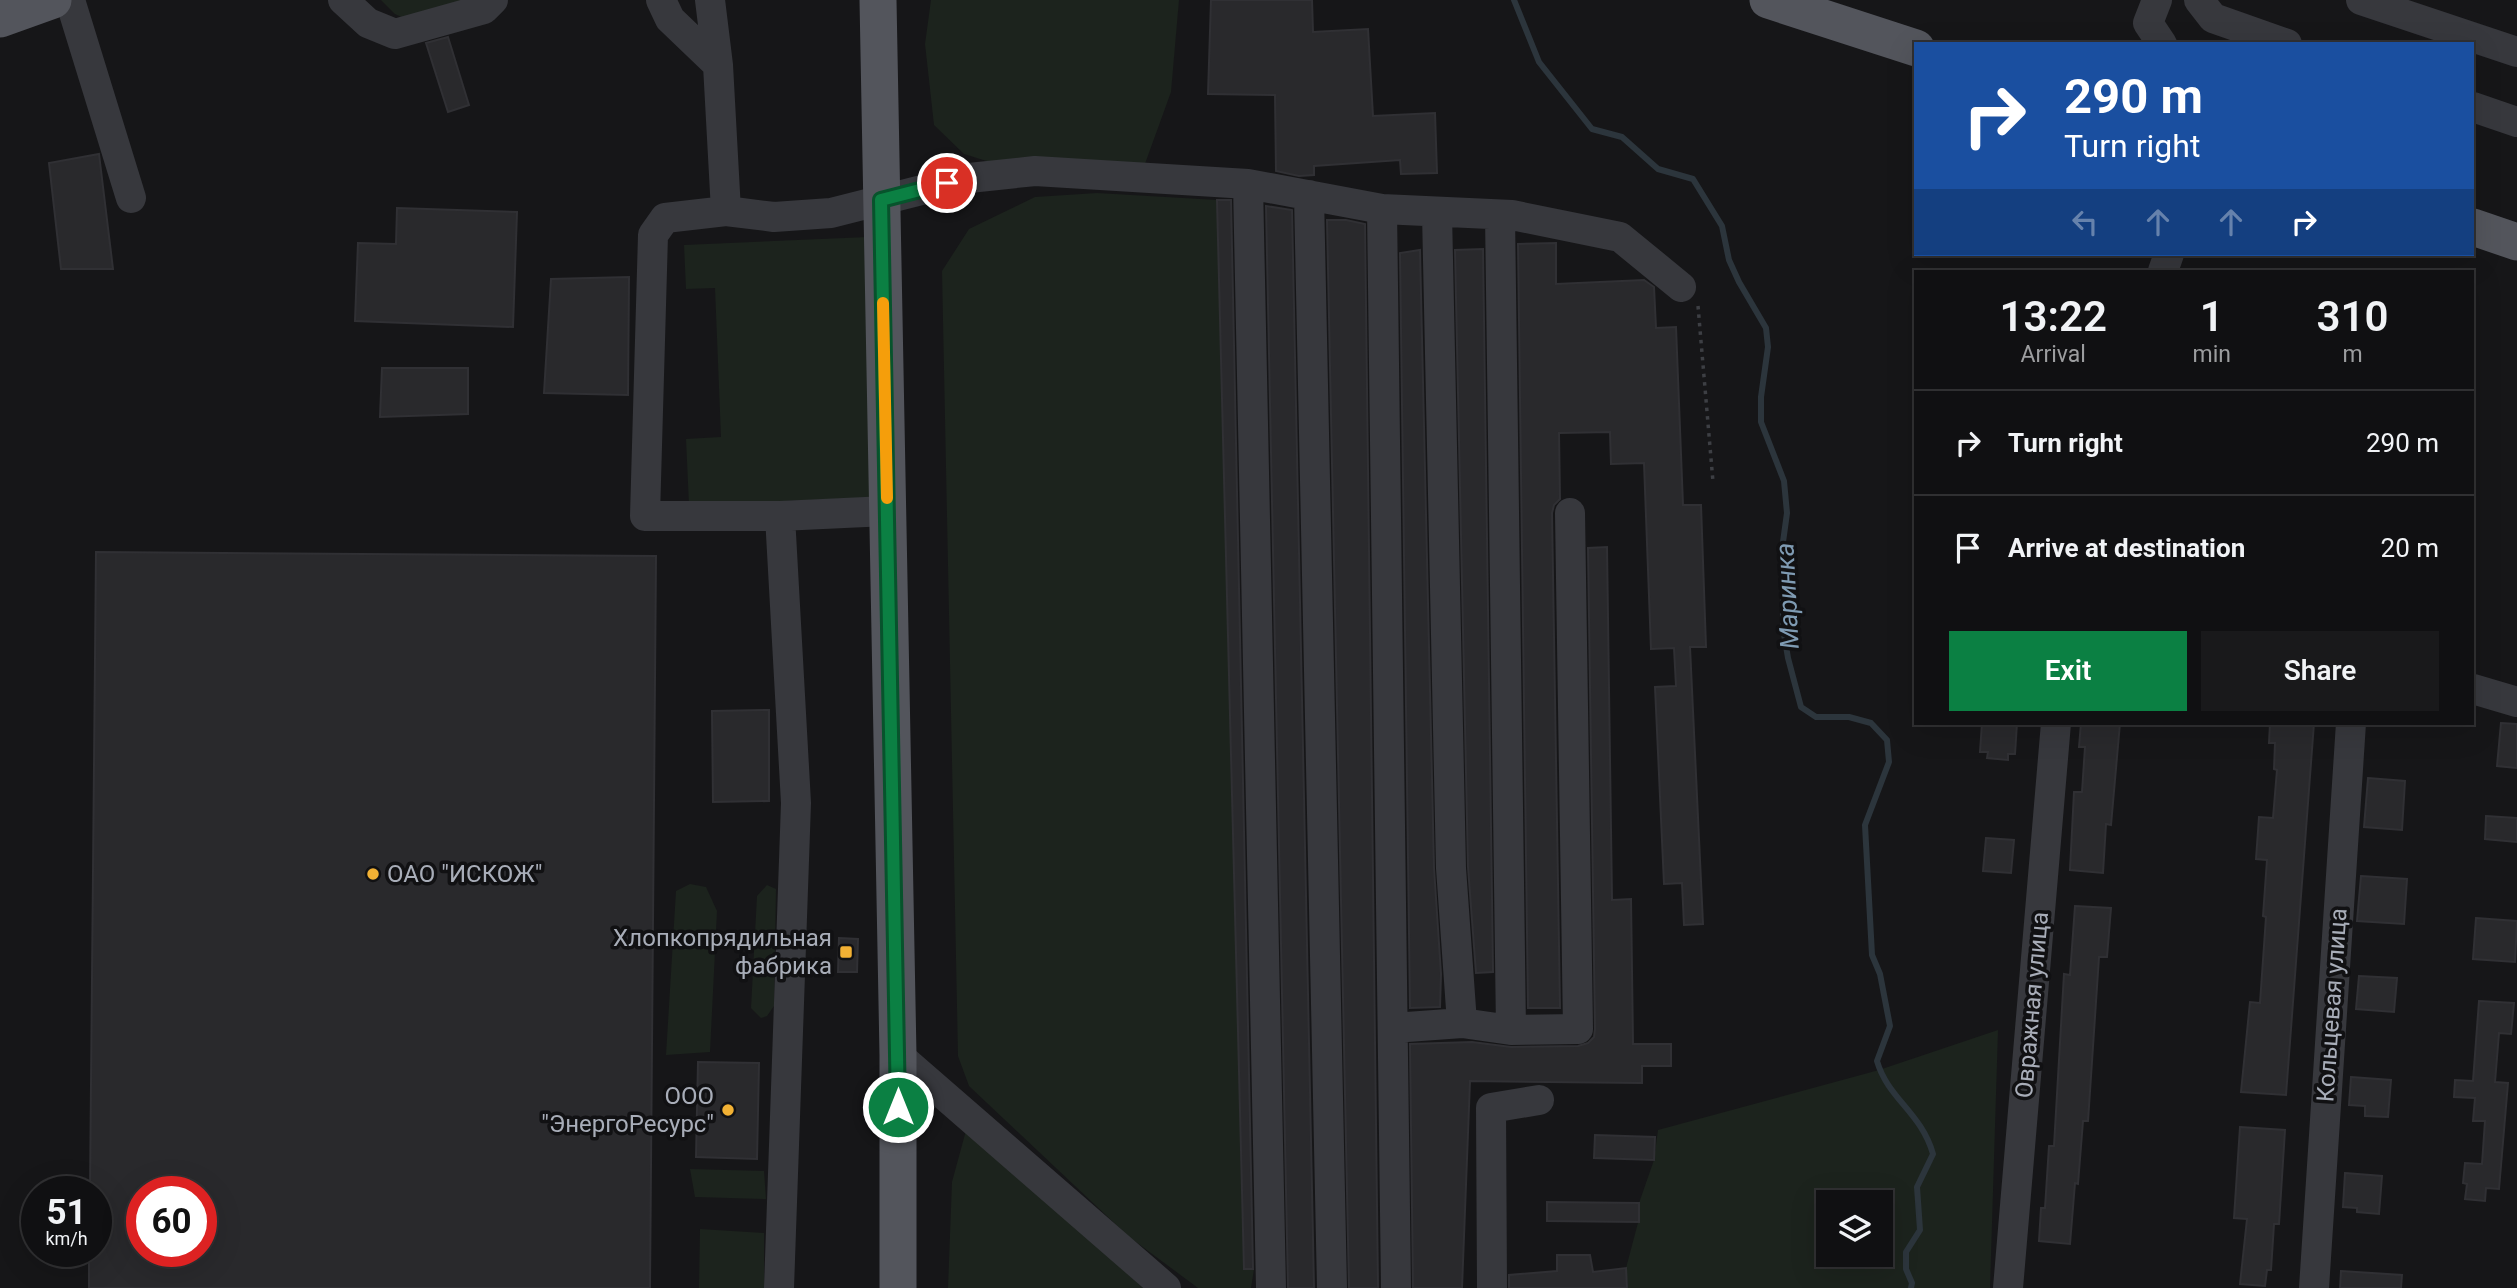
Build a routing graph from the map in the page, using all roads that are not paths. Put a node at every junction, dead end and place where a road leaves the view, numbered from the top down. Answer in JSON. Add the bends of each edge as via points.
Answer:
{"nodes":[{"id":1,"x":53,"y":0,"type":"edge"},
{"id":2,"x":70,"y":0,"type":"edge"},
{"id":3,"x":343,"y":0,"type":"edge"},
{"id":4,"x":493,"y":0,"type":"edge"},
{"id":5,"x":661,"y":0,"type":"edge"},
{"id":6,"x":710,"y":0,"type":"edge"},
{"id":7,"x":878,"y":0,"type":"edge"},
{"id":8,"x":1768,"y":0,"type":"edge"},
{"id":9,"x":2361,"y":0,"type":"edge"},
{"id":10,"x":2150,"y":1,"type":"edge"},
{"id":11,"x":2209,"y":6,"type":"edge"},
{"id":12,"x":0,"y":19,"type":"edge"},
{"id":13,"x":2161,"y":42,"type":"edge"},
{"id":14,"x":2283,"y":42,"type":"edge"},
{"id":15,"x":1914,"y":47,"type":"edge"},
{"id":16,"x":2517,"y":52,"type":"edge"},
{"id":17,"x":718,"y":65,"type":"junction"},
{"id":18,"x":2474,"y":107,"type":"edge"},
{"id":19,"x":2517,"y":122,"type":"edge"},
{"id":20,"x":1248,"y":184,"type":"junction"},
{"id":21,"x":1309,"y":195,"type":"junction"},
{"id":22,"x":131,"y":198,"type":"dead end"},
{"id":23,"x":881,"y":200,"type":"junction"},
{"id":24,"x":1382,"y":209,"type":"junction"},
{"id":25,"x":726,"y":211,"type":"junction"},
{"id":26,"x":1437,"y":213,"type":"junction"},
{"id":27,"x":1500,"y":215,"type":"junction"},
{"id":28,"x":2474,"y":227,"type":"edge"},
{"id":29,"x":2517,"y":242,"type":"edge"},
{"id":30,"x":1681,"y":287,"type":"road end"},
{"id":31,"x":887,"y":511,"type":"junction"},
{"id":32,"x":1570,"y":513,"type":"dead end"},
{"id":33,"x":780,"y":516,"type":"junction"},
{"id":34,"x":2474,"y":689,"type":"edge"},
{"id":35,"x":2517,"y":702,"type":"edge"},
{"id":36,"x":2056,"y":725,"type":"edge"},
{"id":37,"x":2351,"y":725,"type":"edge"},
{"id":38,"x":1462,"y":1023,"type":"junction"},
{"id":39,"x":1393,"y":1028,"type":"junction"},
{"id":40,"x":1511,"y":1030,"type":"junction"},
{"id":41,"x":898,"y":1055,"type":"junction"},
{"id":42,"x":1539,"y":1100,"type":"dead end"},
{"id":43,"x":779,"y":1288,"type":"edge"},
{"id":44,"x":898,"y":1288,"type":"edge"},
{"id":45,"x":1166,"y":1288,"type":"edge"},
{"id":46,"x":1271,"y":1288,"type":"edge"},
{"id":47,"x":1332,"y":1288,"type":"edge"},
{"id":48,"x":1396,"y":1288,"type":"edge"},
{"id":49,"x":1492,"y":1288,"type":"edge"},
{"id":50,"x":2008,"y":1288,"type":"edge"},
{"id":51,"x":2314,"y":1288,"type":"edge"}],
"edges":[{"from":1,"to":12,"type":"main road"},
{"from":2,"to":22,"type":"street"},
{"from":3,"to":4,"type":"street","via":[[368,23],[395,34],[484,9]]},
{"from":5,"to":17,"type":"street","via":[[670,19]]},
{"from":6,"to":17,"type":"street"},
{"from":7,"to":23,"type":"main road"},
{"from":8,"to":15,"type":"main road"},
{"from":9,"to":16,"type":"street"},
{"from":10,"to":13,"type":"street","via":[[2148,23]]},
{"from":11,"to":14,"type":"street"},
{"from":17,"to":25,"type":"street"},
{"from":18,"to":19,"type":"street"},
{"from":20,"to":21,"type":"street"},
{"from":20,"to":23,"type":"street","via":[[1035,171],[968,178]]},
{"from":20,"to":46,"type":"street"},
{"from":21,"to":24,"type":"street"},
{"from":21,"to":47,"type":"street"},
{"from":23,"to":25,"type":"street","via":[[831,213],[774,217]]},
{"from":23,"to":31,"type":"main road"},
{"from":24,"to":26,"type":"street"},
{"from":24,"to":39,"type":"street"},
{"from":25,"to":33,"type":"street","via":[[666,218],[653,235],[646,516]]},
{"from":26,"to":27,"type":"street"},
{"from":26,"to":38,"type":"street","via":[[1451,868]]},
{"from":27,"to":30,"type":"street","via":[[1620,237]]},
{"from":27,"to":40,"type":"street"},
{"from":28,"to":29,"type":"main road"},
{"from":31,"to":33,"type":"street"},
{"from":31,"to":41,"type":"main road"},
{"from":32,"to":40,"type":"street","via":[[1578,1029]]},
{"from":33,"to":43,"type":"street","via":[[796,803]]},
{"from":34,"to":35,"type":"street"},
{"from":36,"to":50,"type":"street","name":"Овражная улица"},
{"from":37,"to":51,"type":"street","name":"Кольцевая улица"},
{"from":38,"to":39,"type":"street"},
{"from":38,"to":40,"type":"street"},
{"from":39,"to":48,"type":"street"},
{"from":41,"to":44,"type":"main road"},
{"from":41,"to":45,"type":"street"},
{"from":42,"to":49,"type":"street","via":[[1491,1108]]}]}
